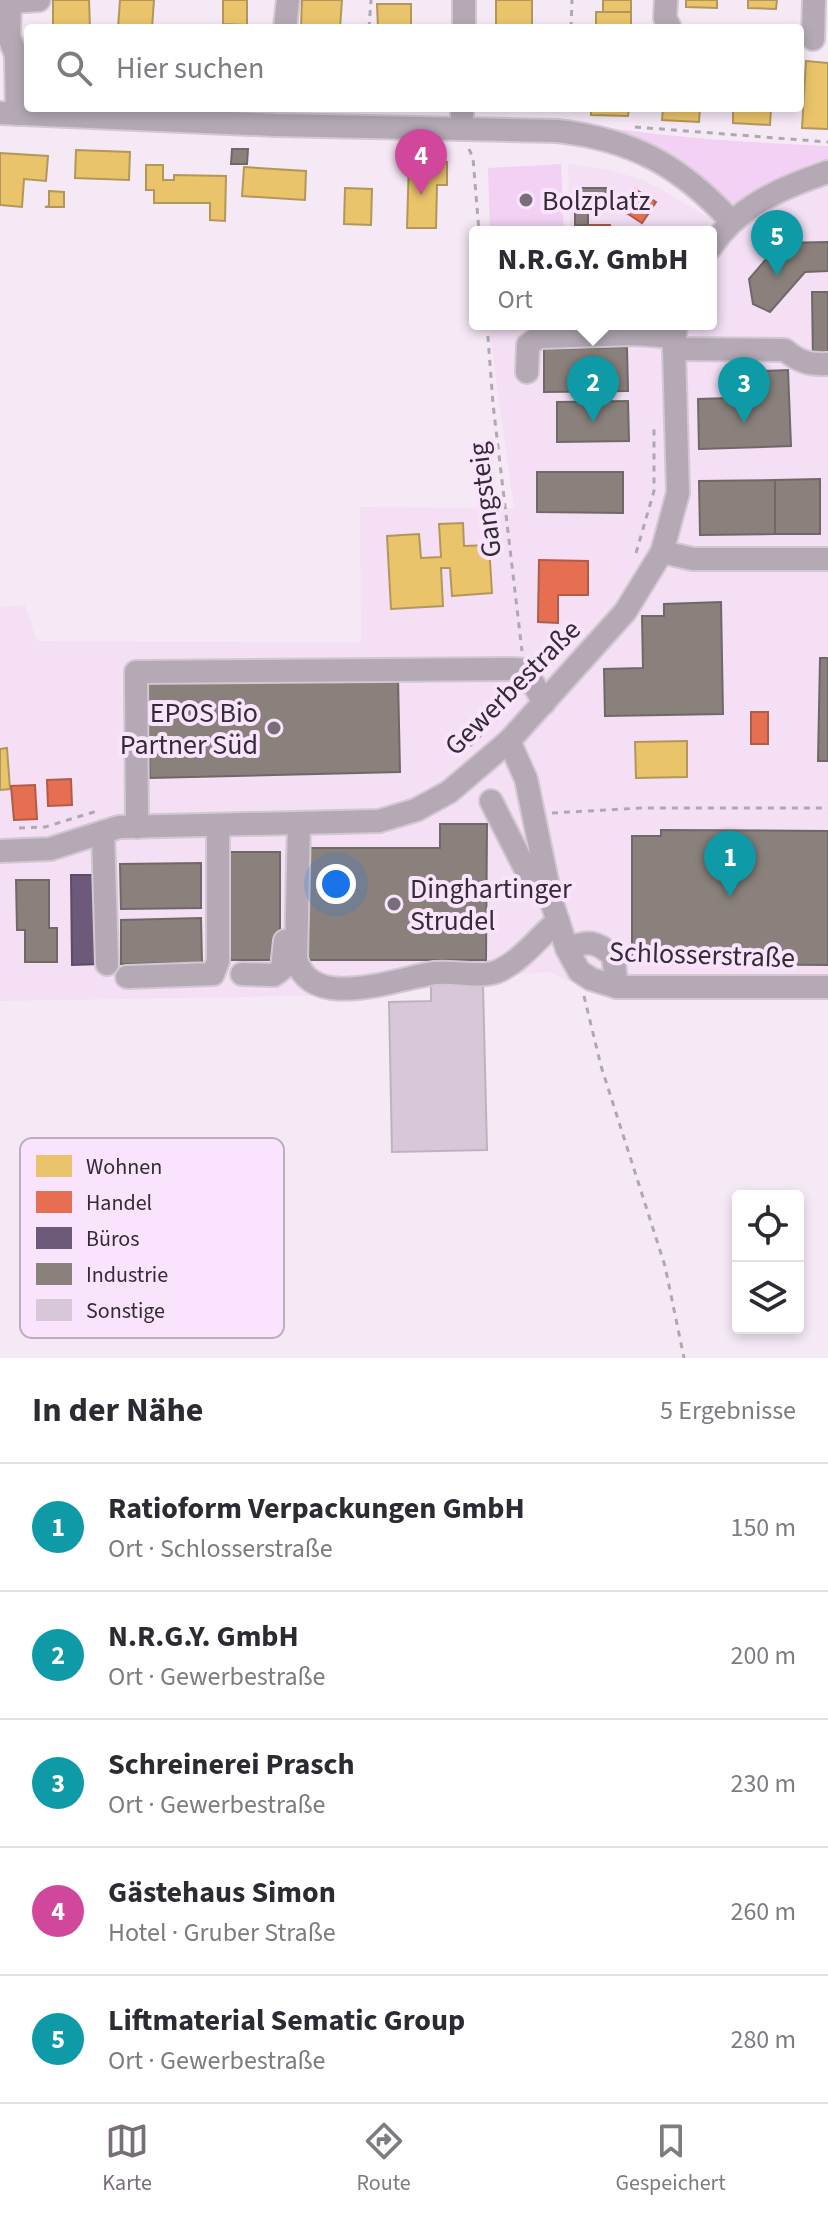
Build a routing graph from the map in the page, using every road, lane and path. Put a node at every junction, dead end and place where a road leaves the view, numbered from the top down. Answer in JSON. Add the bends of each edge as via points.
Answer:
{"nodes":[{"id":1,"x":39,"y":0,"type":"edge"},
{"id":2,"x":288,"y":0,"type":"edge"},
{"id":3,"x":371,"y":0,"type":"edge"},
{"id":4,"x":464,"y":0,"type":"edge"},
{"id":5,"x":572,"y":0,"type":"edge"},
{"id":6,"x":666,"y":0,"type":"edge"},
{"id":7,"x":814,"y":0,"type":"edge"},
{"id":8,"x":10,"y":1,"type":"edge"},
{"id":9,"x":285,"y":24,"type":"edge"},
{"id":10,"x":369,"y":24,"type":"edge"},
{"id":11,"x":464,"y":24,"type":"edge"},
{"id":12,"x":571,"y":24,"type":"edge"},
{"id":13,"x":666,"y":24,"type":"edge"},
{"id":14,"x":814,"y":39,"type":"edge"},
{"id":15,"x":8,"y":114,"type":"edge"},
{"id":16,"x":277,"y":116,"type":"edge"},
{"id":17,"x":462,"y":119,"type":"edge"},
{"id":18,"x":630,"y":127,"type":"dead end"},
{"id":19,"x":828,"y":142,"type":"edge"},
{"id":20,"x":828,"y":172,"type":"edge"},
{"id":21,"x":731,"y":221,"type":"junction"},
{"id":22,"x":479,"y":226,"type":"edge"},
{"id":23,"x":717,"y":239,"type":"edge"},
{"id":24,"x":487,"y":330,"type":"edge"},
{"id":25,"x":675,"y":337,"type":"edge"},
{"id":26,"x":828,"y":364,"type":"edge"},
{"id":27,"x":527,"y":372,"type":"dead end"},
{"id":28,"x":662,"y":552,"type":"junction"},
{"id":29,"x":828,"y":559,"type":"edge"},
{"id":30,"x":526,"y":670,"type":"junction"},
{"id":31,"x":544,"y":703,"type":"junction"},
{"id":32,"x":509,"y":741,"type":"junction"},
{"id":33,"x":491,"y":801,"type":"dead end"},
{"id":34,"x":828,"y":808,"type":"edge"},
{"id":35,"x":533,"y":815,"type":"junction"},
{"id":36,"x":292,"y":823,"type":"junction"},
{"id":37,"x":218,"y":825,"type":"junction"},
{"id":38,"x":137,"y":827,"type":"junction"},
{"id":39,"x":103,"y":832,"type":"junction"},
{"id":40,"x":0,"y":851,"type":"edge"},
{"id":41,"x":547,"y":882,"type":"junction"},
{"id":42,"x":558,"y":921,"type":"junction"},
{"id":43,"x":567,"y":949,"type":"junction"},
{"id":44,"x":107,"y":964,"type":"dead end"},
{"id":45,"x":579,"y":971,"type":"junction"},
{"id":46,"x":242,"y":974,"type":"dead end"},
{"id":47,"x":127,"y":977,"type":"dead end"},
{"id":48,"x":617,"y":987,"type":"junction"},
{"id":49,"x":828,"y":987,"type":"edge"},
{"id":50,"x":684,"y":1358,"type":"edge"}],
"edges":[{"from":1,"to":8,"type":"street"},
{"from":2,"to":9,"type":"street"},
{"from":3,"to":10,"type":"path"},
{"from":4,"to":11,"type":"street"},
{"from":5,"to":12,"type":"path"},
{"from":6,"to":13,"type":"street"},
{"from":7,"to":14,"type":"street"},
{"from":8,"to":15,"type":"street","via":[[9,37],[16,55]]},
{"from":15,"to":16,"type":"street"},
{"from":16,"to":17,"type":"street"},
{"from":17,"to":21,"type":"street","via":[[620,143],[678,171]]},
{"from":17,"to":22,"type":"path","via":[[473,158]]},
{"from":18,"to":19,"type":"path"},
{"from":20,"to":21,"type":"street","via":[[785,186]]},
{"from":21,"to":23,"type":"street"},
{"from":24,"to":30,"type":"path","name":"Gangsteig"},
{"from":25,"to":26,"type":"street","via":[[785,350],[810,365]]},
{"from":25,"to":27,"type":"street","via":[[539,337],[528,345]]},
{"from":25,"to":28,"type":"street","name":"Gewerbestraße","via":[[678,493]]},
{"from":28,"to":29,"type":"street","via":[[693,559]]},
{"from":28,"to":31,"type":"street","name":"Gewerbestraße","via":[[625,612]]},
{"from":30,"to":31,"type":"street"},
{"from":30,"to":38,"type":"street","via":[[136,672]]},
{"from":31,"to":32,"type":"street","name":"Gewerbestraße"},
{"from":32,"to":35,"type":"street","name":"Schlosserstraße","via":[[526,779]]},
{"from":32,"to":36,"type":"street","name":"Gewerbestraße","via":[[449,792],[416,810],[379,821]]},
{"from":33,"to":41,"type":"street","via":[[525,868],[534,880]]},
{"from":34,"to":35,"type":"path","via":[[641,808]]},
{"from":35,"to":41,"type":"street","name":"Schlosserstraße"},
{"from":36,"to":37,"type":"street","name":"Gewerbestraße"},
{"from":36,"to":42,"type":"street","via":[[296,959],[300,972],[322,986],[355,989],[436,973],[495,973]]},
{"from":36,"to":46,"type":"street","via":[[282,969],[274,975]]},
{"from":37,"to":38,"type":"street","name":"Gewerbestraße"},
{"from":37,"to":47,"type":"street","via":[[218,961],[213,974]]},
{"from":38,"to":39,"type":"street","name":"Gewerbestraße"},
{"from":39,"to":40,"type":"street","name":"Gewerbestraße","via":[[50,849]]},
{"from":39,"to":44,"type":"street"},
{"from":41,"to":42,"type":"street","name":"Schlosserstraße"},
{"from":42,"to":43,"type":"street","name":"Schlosserstraße"},
{"from":43,"to":45,"type":"street","name":"Schlosserstraße"},
{"from":43,"to":48,"type":"street","via":[[584,941],[600,944],[613,956]]},
{"from":45,"to":48,"type":"street","name":"Schlosserstraße"},
{"from":45,"to":50,"type":"path","via":[[601,1066],[665,1266]]},
{"from":48,"to":49,"type":"street","name":"Schlosserstraße"}]}
